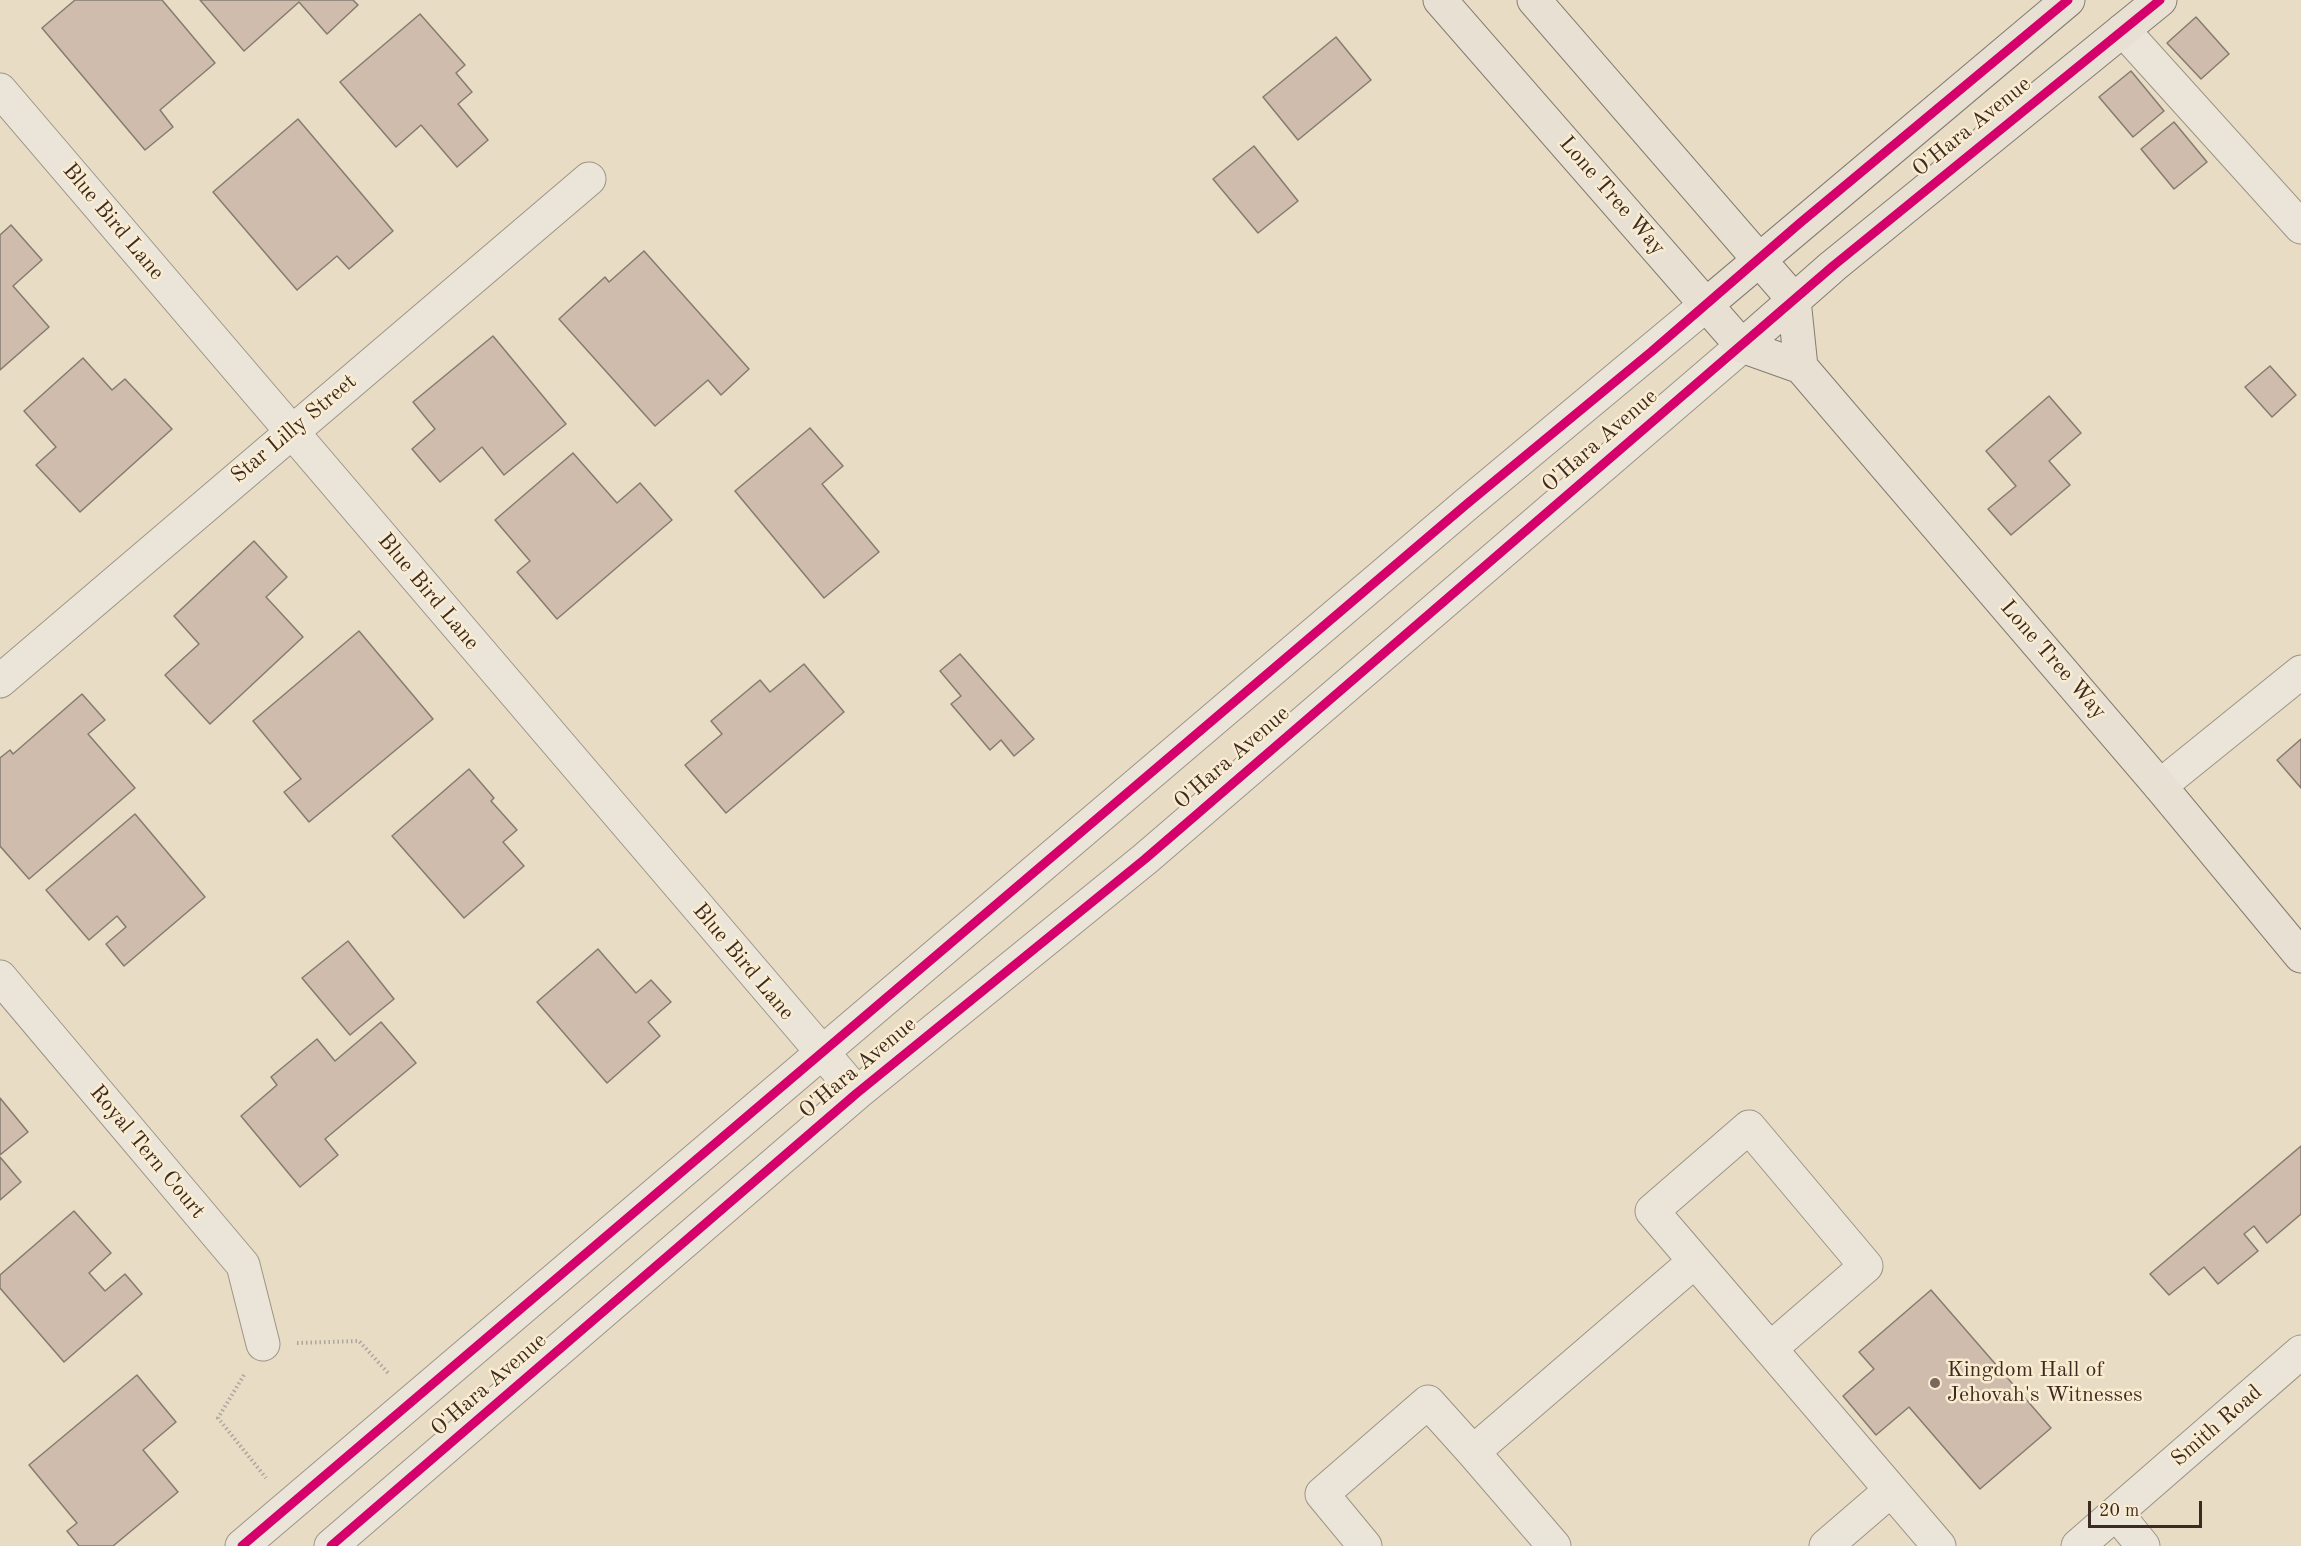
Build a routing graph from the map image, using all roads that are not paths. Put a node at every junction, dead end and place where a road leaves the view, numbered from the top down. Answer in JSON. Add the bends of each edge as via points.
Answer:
{"nodes":[{"id":1,"x":1440,"y":0,"type":"edge"},
{"id":2,"x":1534,"y":0,"type":"edge"},
{"id":3,"x":2068,"y":0,"type":"edge"},
{"id":4,"x":2160,"y":0,"type":"edge"},
{"id":5,"x":2123,"y":30,"type":"junction"},
{"id":6,"x":0,"y":90,"type":"edge"},
{"id":7,"x":589,"y":179,"type":"dead end"},
{"id":8,"x":2301,"y":227,"type":"edge"},
{"id":9,"x":1759,"y":258,"type":"junction"},
{"id":10,"x":1794,"y":300,"type":"junction"},
{"id":11,"x":1707,"y":304,"type":"junction"},
{"id":12,"x":1742,"y":346,"type":"junction"},
{"id":13,"x":1801,"y":367,"type":"junction"},
{"id":14,"x":291,"y":431,"type":"junction"},
{"id":15,"x":2301,"y":672,"type":"edge"},
{"id":16,"x":0,"y":681,"type":"edge"},
{"id":17,"x":2160,"y":786,"type":"junction"},
{"id":18,"x":2301,"y":956,"type":"edge"},
{"id":19,"x":0,"y":977,"type":"edge"},
{"id":20,"x":821,"y":1054,"type":"junction"},
{"id":21,"x":856,"y":1093,"type":"junction"},
{"id":22,"x":1695,"y":1261,"type":"junction"},
{"id":23,"x":263,"y":1344,"type":"road end"},
{"id":24,"x":1770,"y":1349,"type":"junction"},
{"id":25,"x":2301,"y":1352,"type":"edge"},
{"id":26,"x":1473,"y":1452,"type":"junction"},
{"id":27,"x":1891,"y":1490,"type":"junction"},
{"id":28,"x":2116,"y":1514,"type":"junction"},
{"id":29,"x":242,"y":1546,"type":"edge"},
{"id":30,"x":331,"y":1546,"type":"edge"},
{"id":31,"x":1365,"y":1546,"type":"edge"},
{"id":32,"x":1554,"y":1546,"type":"edge"},
{"id":33,"x":1826,"y":1546,"type":"edge"},
{"id":34,"x":1939,"y":1546,"type":"edge"},
{"id":35,"x":2078,"y":1546,"type":"edge"},
{"id":36,"x":2143,"y":1546,"type":"edge"}],
"edges":[{"from":1,"to":11,"type":"main road","name":"Lone Tree Way"},
{"from":2,"to":9,"type":"main road"},
{"from":3,"to":9,"type":"main road","name":"O'Hara Avenue"},
{"from":4,"to":5,"type":"main road","name":"O'Hara Avenue"},
{"from":5,"to":8,"type":"street"},
{"from":5,"to":10,"type":"main road","name":"O'Hara Avenue"},
{"from":6,"to":14,"type":"street","name":"Blue Bird Lane"},
{"from":7,"to":14,"type":"street","name":"Star Lilly Street"},
{"from":9,"to":10,"type":"main road"},
{"from":9,"to":11,"type":"main road","name":"O'Hara Avenue"},
{"from":10,"to":12,"type":"main road","name":"O'Hara Avenue"},
{"from":10,"to":13,"type":"main road"},
{"from":11,"to":12,"type":"main road","name":"Lone Tree Way"},
{"from":11,"to":20,"type":"street","name":"O'Hara Avenue","via":[[1468,502]]},
{"from":12,"to":13,"type":"main road","name":"Lone Tree Way"},
{"from":12,"to":21,"type":"street","name":"O'Hara Avenue","via":[[1145,859]]},
{"from":13,"to":17,"type":"main road","name":"Lone Tree Way"},
{"from":14,"to":16,"type":"street","name":"Star Lilly Street"},
{"from":14,"to":20,"type":"street","name":"Blue Bird Lane"},
{"from":15,"to":17,"type":"street"},
{"from":17,"to":18,"type":"main road","name":"Lone Tree Way"},
{"from":19,"to":23,"type":"street","name":"Royal Tern Court","via":[[243,1265]]},
{"from":20,"to":21,"type":"street","name":"Blue Bird Lane"},
{"from":20,"to":29,"type":"street","name":"O'Hara Avenue"},
{"from":21,"to":30,"type":"street","name":"O'Hara Avenue"},
{"from":22,"to":24,"type":"street"},
{"from":22,"to":24,"type":"street","via":[[1653,1211],[1749,1127],[1866,1266]]},
{"from":22,"to":26,"type":"street"},
{"from":24,"to":27,"type":"street"},
{"from":25,"to":28,"type":"street","name":"Smith Road"},
{"from":26,"to":31,"type":"street","via":[[1428,1402],[1322,1494]]},
{"from":26,"to":32,"type":"street"},
{"from":27,"to":33,"type":"street"},
{"from":27,"to":34,"type":"street"},
{"from":28,"to":35,"type":"street","name":"Smith Road"},
{"from":28,"to":36,"type":"street"}]}
